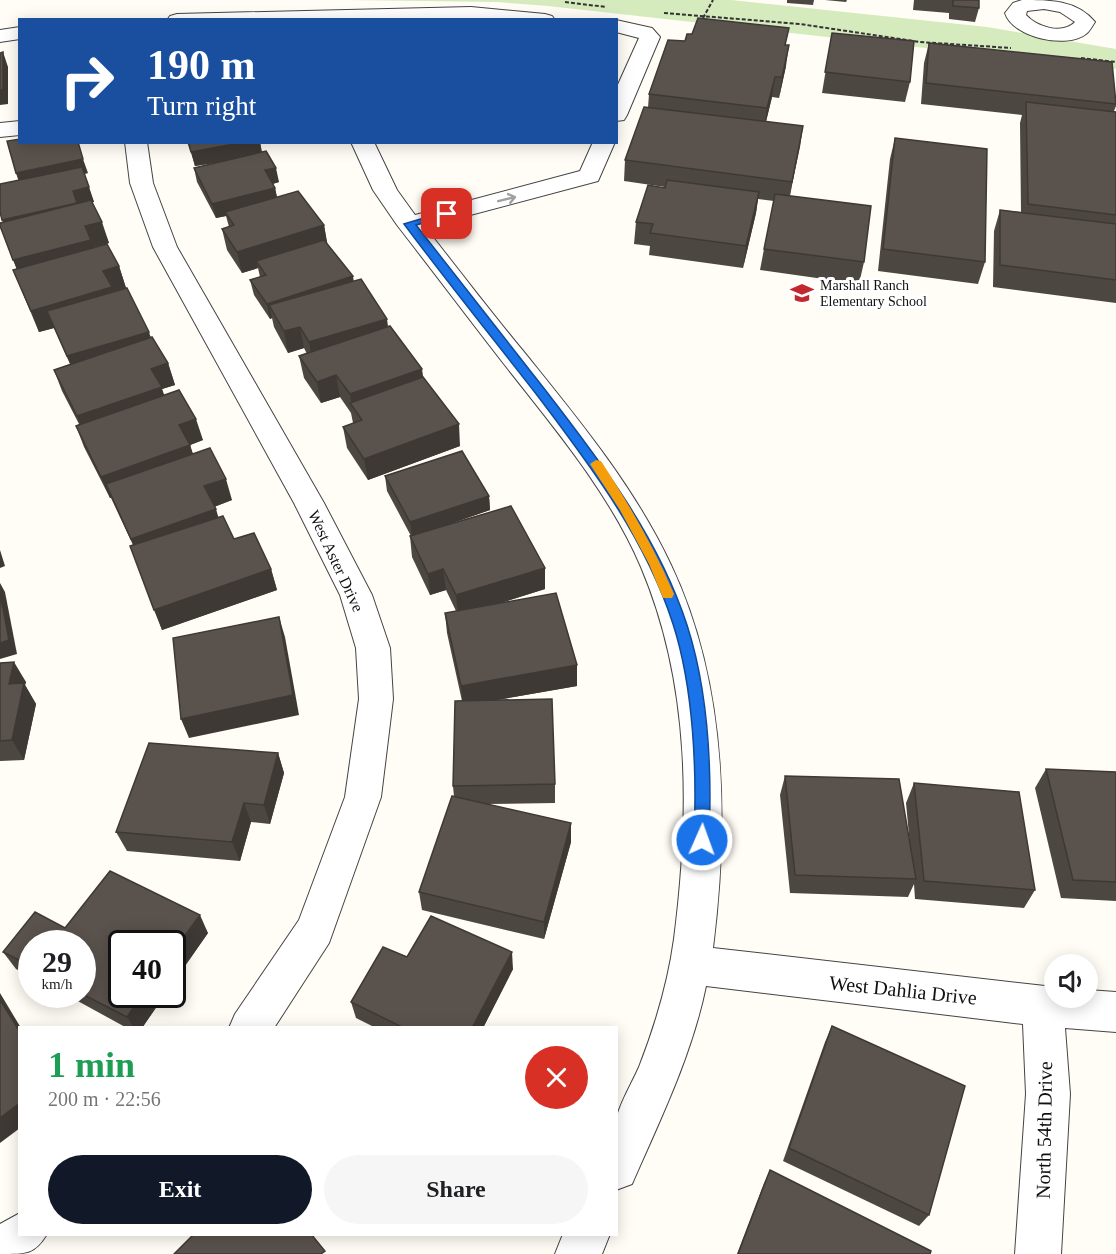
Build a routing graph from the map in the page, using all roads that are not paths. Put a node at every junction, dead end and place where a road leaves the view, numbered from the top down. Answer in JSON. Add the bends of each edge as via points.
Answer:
{"nodes":[{"id":1,"x":343,"y":12,"type":"edge"},
{"id":2,"x":218,"y":18,"type":"edge"},
{"id":3,"x":524,"y":18,"type":"edge"},
{"id":4,"x":618,"y":19,"type":"edge"},
{"id":5,"x":18,"y":33,"type":"edge"},
{"id":6,"x":0,"y":36,"type":"edge"},
{"id":7,"x":618,"y":110,"type":"edge"},
{"id":8,"x":18,"y":128,"type":"edge"},
{"id":9,"x":0,"y":130,"type":"edge"},
{"id":10,"x":136,"y":144,"type":"edge"},
{"id":11,"x":363,"y":144,"type":"edge"},
{"id":12,"x":603,"y":144,"type":"edge"},
{"id":13,"x":409,"y":224,"type":"junction"},
{"id":14,"x":690,"y":965,"type":"junction"},
{"id":15,"x":1043,"y":1006,"type":"junction"},
{"id":16,"x":1116,"y":1012,"type":"edge"},
{"id":17,"x":251,"y":1026,"type":"edge"},
{"id":18,"x":618,"y":1164,"type":"edge"},
{"id":19,"x":21,"y":1236,"type":"edge"},
{"id":20,"x":586,"y":1236,"type":"edge"},
{"id":21,"x":0,"y":1253,"type":"edge"},
{"id":22,"x":579,"y":1254,"type":"edge"},
{"id":23,"x":1038,"y":1254,"type":"edge"}],
"edges":[{"from":1,"to":2,"type":"street"},
{"from":1,"to":3,"type":"street","via":[[471,13]]},
{"from":4,"to":7,"type":"street","via":[[650,38]]},
{"from":5,"to":6,"type":"street"},
{"from":8,"to":9,"type":"street"},
{"from":10,"to":17,"type":"street","name":"West Aster Drive","via":[[136,169],[148,210],[165,247],[309,503],[356,595],[373,648],[376,699],[363,796],[315,930]]},
{"from":11,"to":13,"type":"street","via":[[385,190]]},
{"from":13,"to":12,"type":"street","one_way":true,"via":[[590,176]]},
{"from":13,"to":14,"type":"street","via":[[596,464],[655,564],[680,625],[694,684],[703,794],[697,913]]},
{"from":14,"to":15,"type":"street","name":"West Dahlia Drive"},
{"from":14,"to":18,"type":"street","via":[[652,1090]]},
{"from":15,"to":16,"type":"street","name":"West Dahlia Drive"},
{"from":15,"to":23,"type":"street","name":"North 54th Drive","via":[[1048,1094]]},
{"from":19,"to":21,"type":"street"},
{"from":20,"to":22,"type":"street"}]}
